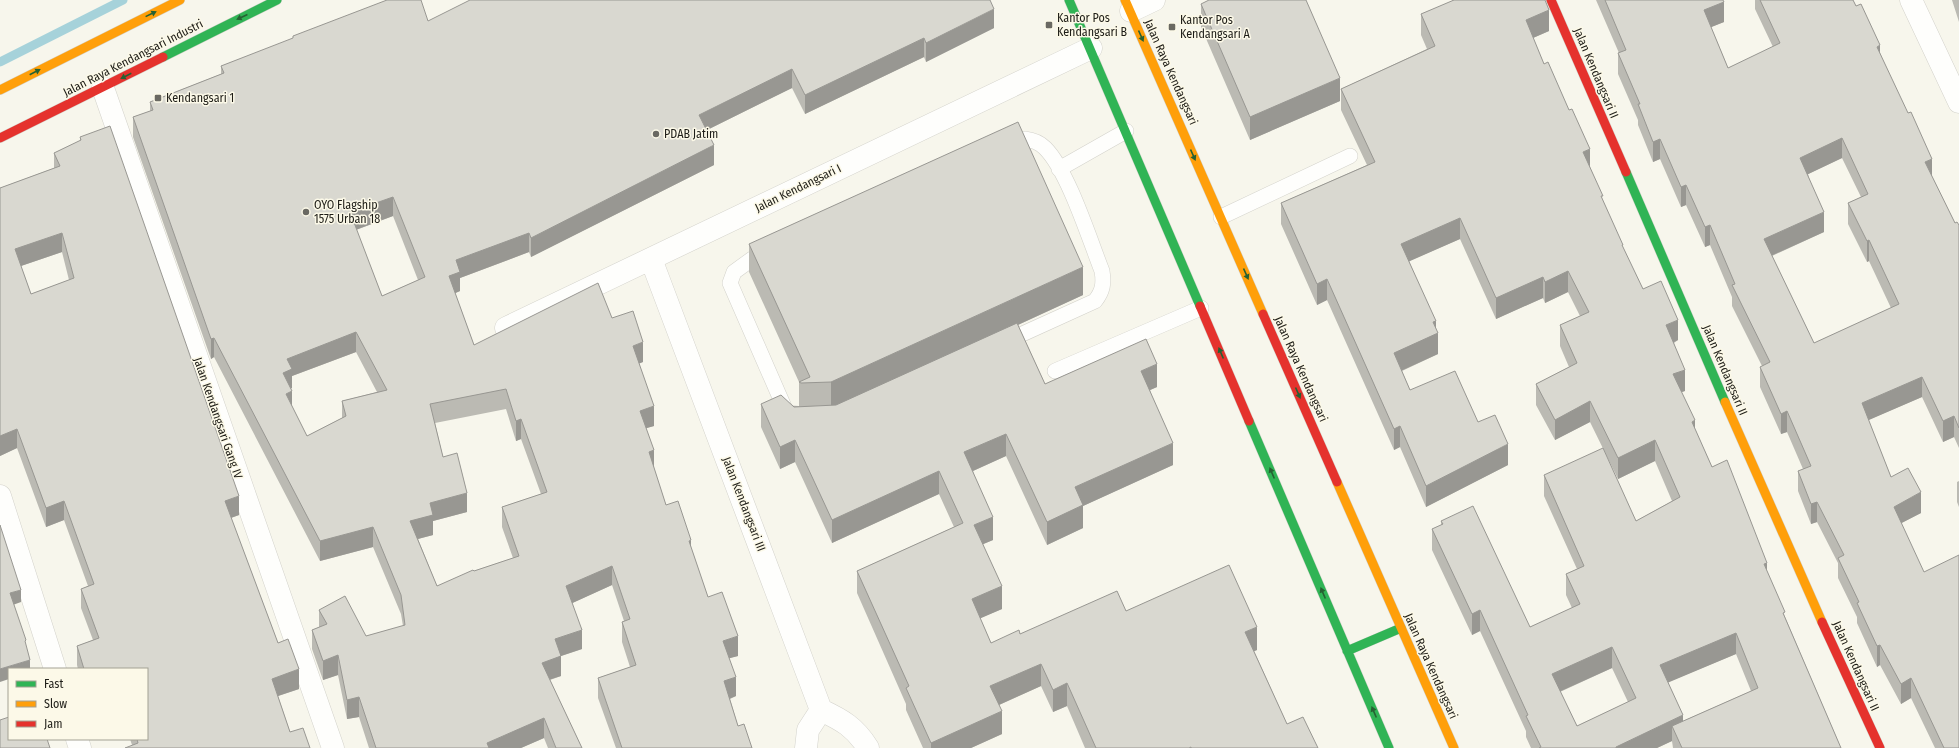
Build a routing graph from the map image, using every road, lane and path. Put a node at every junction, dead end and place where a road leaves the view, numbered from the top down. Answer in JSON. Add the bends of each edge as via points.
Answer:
{"nodes":[{"id":1,"x":180,"y":0,"type":"edge"},
{"id":2,"x":277,"y":0,"type":"edge"},
{"id":3,"x":1069,"y":0,"type":"edge"},
{"id":4,"x":1154,"y":0,"type":"edge"},
{"id":5,"x":1551,"y":0,"type":"edge"},
{"id":6,"x":1911,"y":0,"type":"edge"},
{"id":7,"x":1128,"y":6,"type":"edge"},
{"id":8,"x":1091,"y":48,"type":"junction"},
{"id":9,"x":103,"y":88,"type":"junction"},
{"id":10,"x":0,"y":90,"type":"edge"},
{"id":11,"x":1959,"y":102,"type":"edge"},
{"id":12,"x":1126,"y":131,"type":"junction"},
{"id":13,"x":0,"y":138,"type":"edge"},
{"id":14,"x":1350,"y":156,"type":"dead end"},
{"id":15,"x":1060,"y":169,"type":"junction"},
{"id":16,"x":1221,"y":217,"type":"junction"},
{"id":17,"x":651,"y":259,"type":"junction"},
{"id":18,"x":1201,"y":308,"type":"junction"},
{"id":19,"x":506,"y":328,"type":"edge"},
{"id":20,"x":1055,"y":371,"type":"dead end"},
{"id":21,"x":0,"y":496,"type":"edge"},
{"id":22,"x":1401,"y":628,"type":"junction"},
{"id":23,"x":1348,"y":651,"type":"junction"},
{"id":24,"x":55,"y":668,"type":"edge"},
{"id":25,"x":821,"y":710,"type":"junction"},
{"id":26,"x":333,"y":748,"type":"edge"},
{"id":27,"x":806,"y":748,"type":"edge"},
{"id":28,"x":868,"y":748,"type":"edge"},
{"id":29,"x":1389,"y":748,"type":"edge"},
{"id":30,"x":1454,"y":748,"type":"edge"},
{"id":31,"x":1880,"y":748,"type":"edge"}],
"edges":[{"from":10,"to":1,"type":"main road","one_way":true},
{"from":2,"to":9,"type":"main road","name":"Jalan Raya Kendangsari Industri","one_way":true},
{"from":3,"to":8,"type":"main road"},
{"from":4,"to":7,"type":"street"},
{"from":5,"to":31,"type":"main road","name":"Jalan Kendangsari II","via":[[1783,535]]},
{"from":6,"to":11,"type":"street"},
{"from":7,"to":16,"type":"main road","name":"Jalan Raya Kendangsari","one_way":true},
{"from":8,"to":12,"type":"main road"},
{"from":8,"to":17,"type":"street","name":"Jalan Kendangsari I"},
{"from":9,"to":13,"type":"main road","name":"Jalan Raya Kendangsari Industri"},
{"from":9,"to":26,"type":"street","name":"Jalan Kendangsari Gang IV"},
{"from":12,"to":15,"type":"lane"},
{"from":12,"to":18,"type":"main road"},
{"from":14,"to":16,"type":"lane"},
{"from":15,"to":15,"type":"lane","via":[[1045,148],[1035,141],[1025,139],[1004,145],[752,259],[734,272],[730,283],[785,409],[797,421],[833,420],[1095,301],[1104,282],[1102,271]]},
{"from":16,"to":22,"type":"main road","name":"Jalan Raya Kendangsari","one_way":true},
{"from":17,"to":19,"type":"street","name":"Jalan Kendangsari I"},
{"from":17,"to":25,"type":"street","name":"Jalan Kendangsari III"},
{"from":18,"to":20,"type":"lane"},
{"from":23,"to":18,"type":"main road","one_way":true},
{"from":21,"to":24,"type":"street"},
{"from":22,"to":23,"type":"main road"},
{"from":22,"to":30,"type":"main road","name":"Jalan Raya Kendangsari"},
{"from":29,"to":23,"type":"main road","one_way":true},
{"from":25,"to":27,"type":"street","via":[[808,730]]},
{"from":25,"to":28,"type":"street","via":[[841,719],[859,734]]}]}
